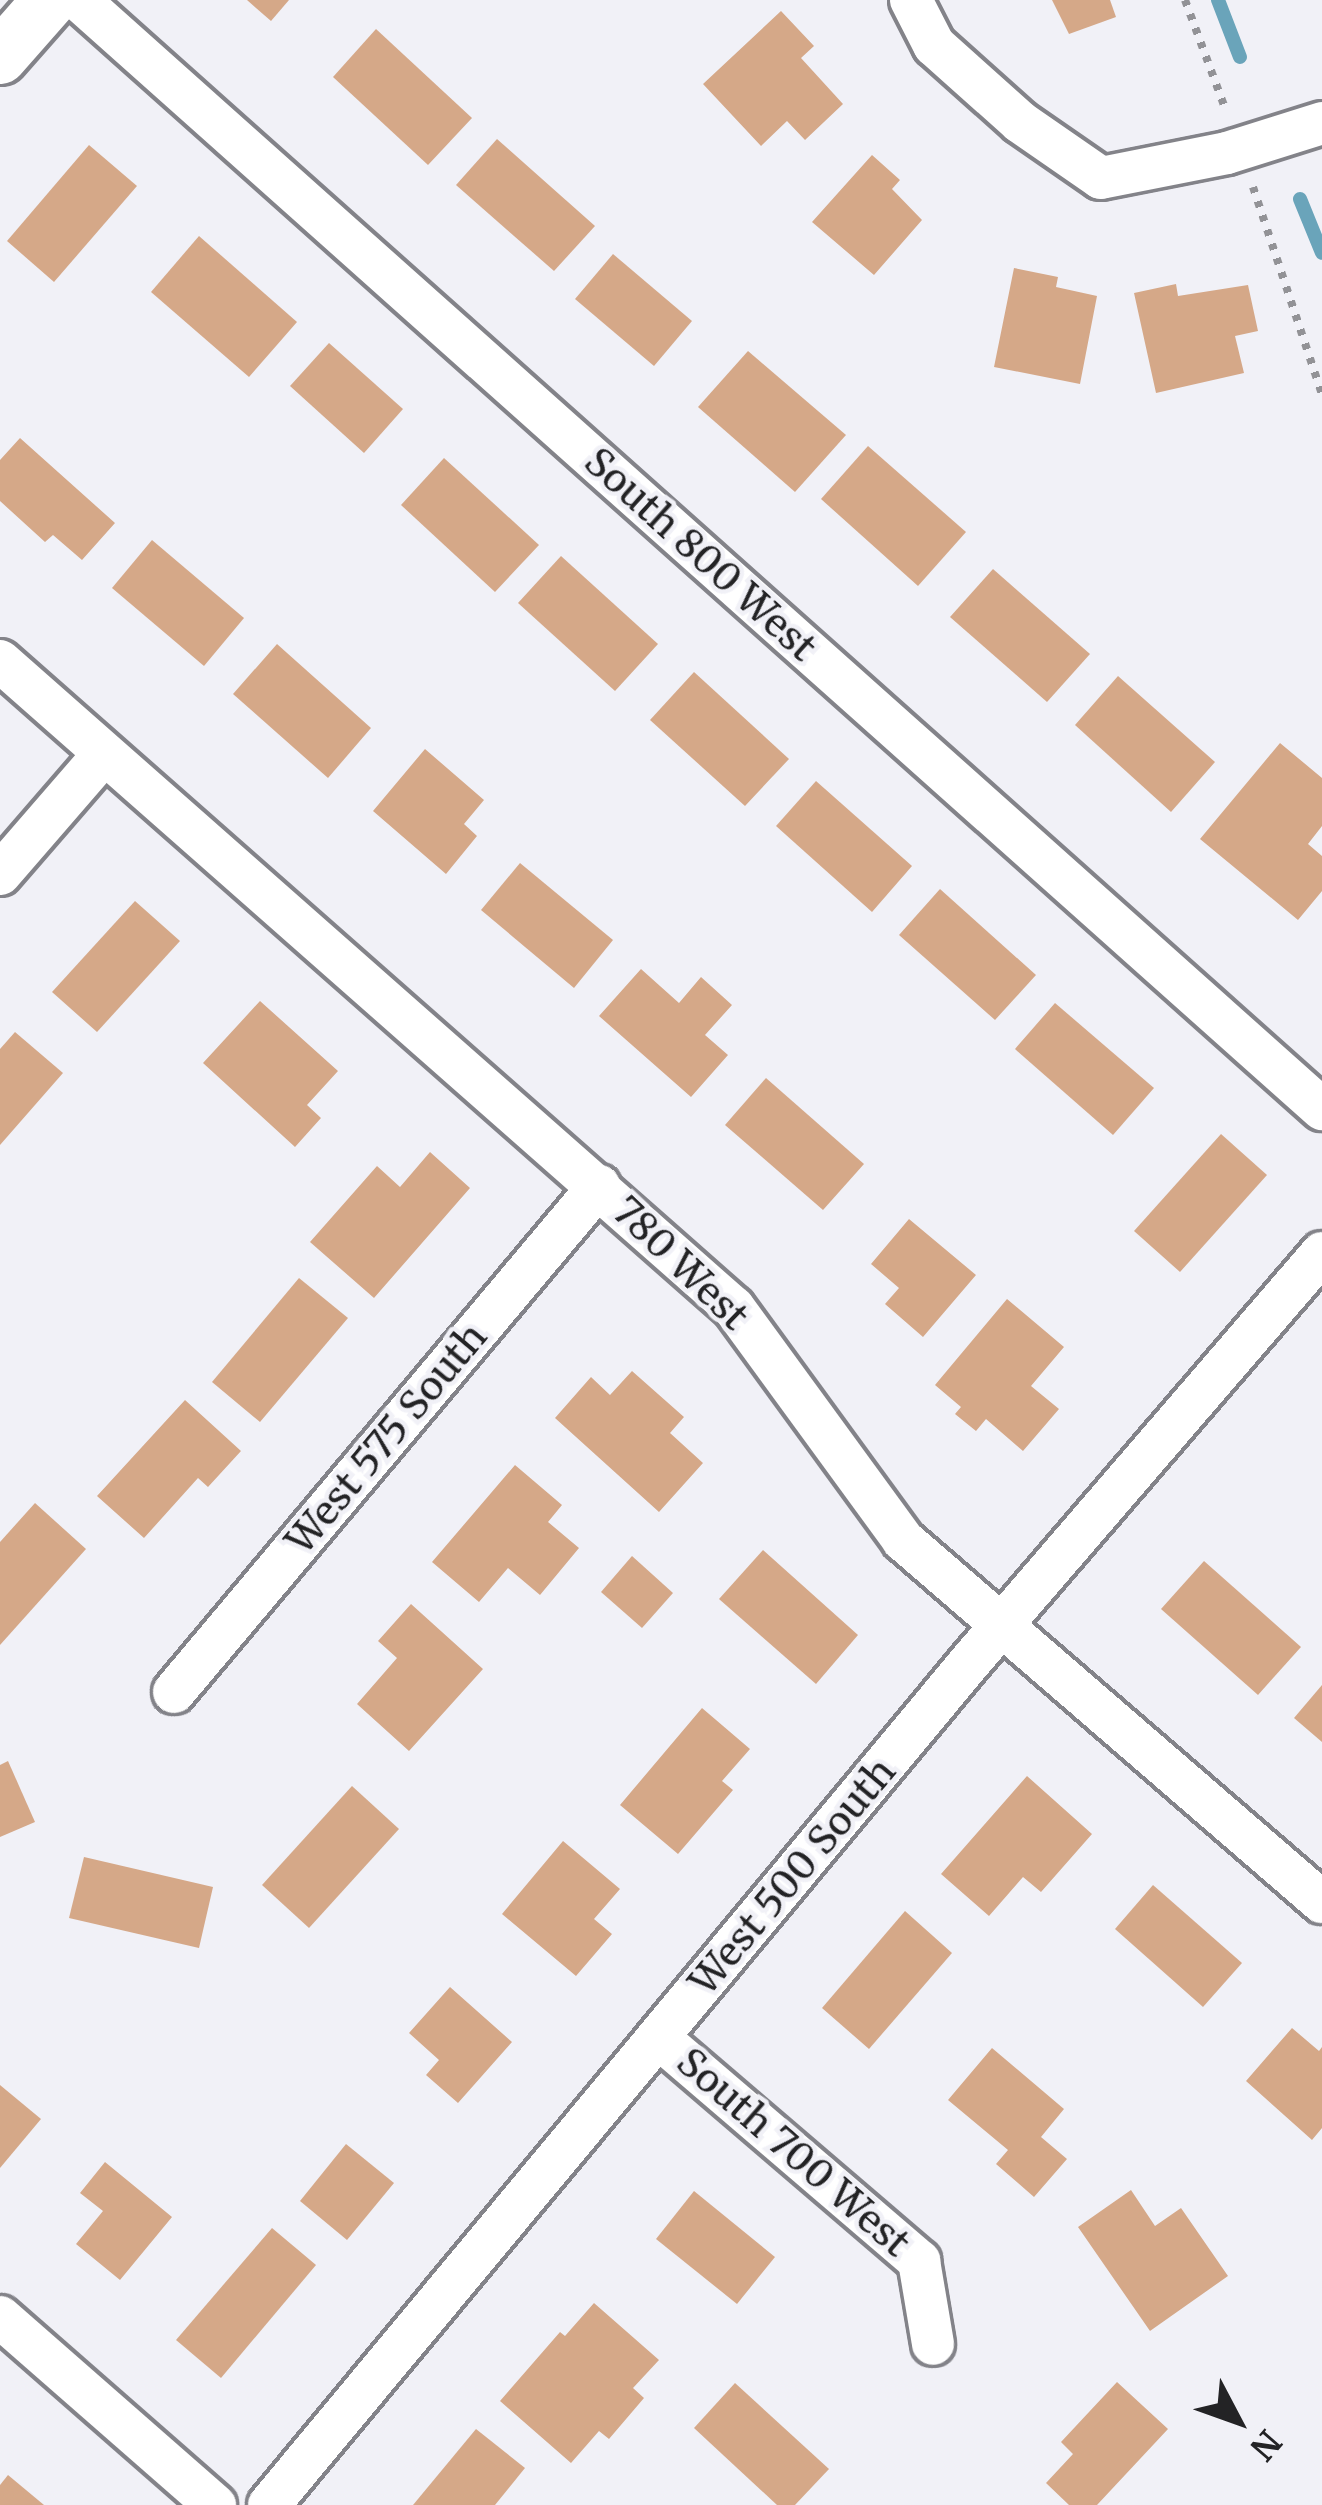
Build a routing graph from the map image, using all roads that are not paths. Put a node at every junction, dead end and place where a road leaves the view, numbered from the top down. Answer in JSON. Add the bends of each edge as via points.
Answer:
{"nodes":[{"id":1,"x":50,"y":0,"type":"edge"},
{"id":2,"x":79,"y":0,"type":"edge"},
{"id":3,"x":911,"y":0,"type":"edge"},
{"id":4,"x":0,"y":57,"type":"edge"},
{"id":5,"x":1322,"y":123,"type":"edge"},
{"id":6,"x":0,"y":661,"type":"edge"},
{"id":7,"x":104,"y":754,"type":"junction"},
{"id":8,"x":0,"y":874,"type":"edge"},
{"id":9,"x":1322,"y":1109,"type":"edge"},
{"id":10,"x":599,"y":1186,"type":"junction"},
{"id":11,"x":1322,"y":1253,"type":"edge"},
{"id":12,"x":999,"y":1628,"type":"junction"},
{"id":13,"x":174,"y":1692,"type":"dead end"},
{"id":14,"x":1322,"y":1902,"type":"edge"},
{"id":15,"x":659,"y":2038,"type":"junction"},
{"id":16,"x":0,"y":2317,"type":"edge"},
{"id":17,"x":933,"y":2344,"type":"dead end"},
{"id":18,"x":215,"y":2505,"type":"edge"},
{"id":19,"x":269,"y":2505,"type":"edge"}],
"edges":[{"from":1,"to":4,"type":"street"},
{"from":2,"to":9,"type":"street","name":"South 800 West"},
{"from":3,"to":5,"type":"street","via":[[934,45],[1020,122],[1101,178]]},
{"from":6,"to":7,"type":"street","name":"780 West"},
{"from":7,"to":8,"type":"street"},
{"from":7,"to":10,"type":"street","name":"780 West"},
{"from":10,"to":12,"type":"street","name":"780 West","via":[[734,1308],[904,1540]]},
{"from":10,"to":13,"type":"street","name":"West 575 South"},
{"from":11,"to":12,"type":"street","name":"West 500 South"},
{"from":12,"to":14,"type":"street","name":"780 West"},
{"from":12,"to":15,"type":"street","name":"West 500 South"},
{"from":15,"to":17,"type":"street","name":"South 700 West","via":[[919,2260]]},
{"from":15,"to":19,"type":"street","name":"West 500 South"},
{"from":16,"to":18,"type":"street"}]}
